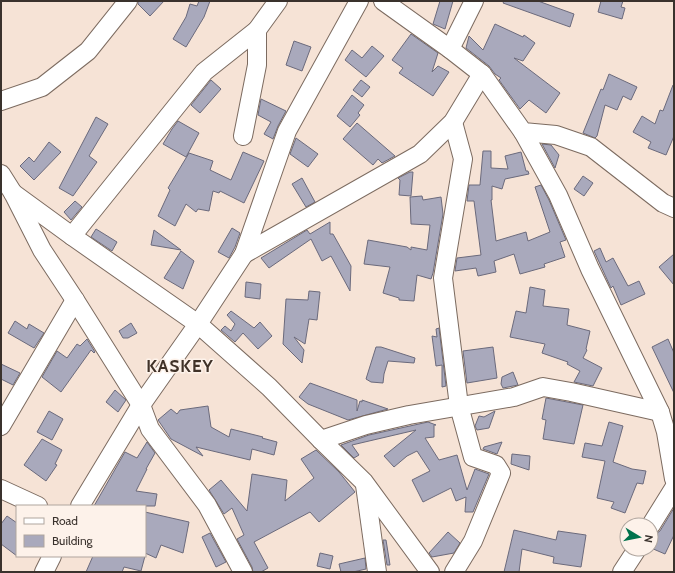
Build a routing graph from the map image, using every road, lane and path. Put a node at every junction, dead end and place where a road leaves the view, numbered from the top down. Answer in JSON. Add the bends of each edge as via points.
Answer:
{"nodes":[{"id":1,"x":128,"y":1,"type":"edge"},
{"id":2,"x":278,"y":1,"type":"edge"},
{"id":3,"x":358,"y":1,"type":"edge"},
{"id":4,"x":383,"y":1,"type":"edge"},
{"id":5,"x":474,"y":1,"type":"edge"},
{"id":6,"x":257,"y":30,"type":"junction"},
{"id":7,"x":450,"y":49,"type":"junction"},
{"id":8,"x":482,"y":74,"type":"junction"},
{"id":9,"x":1,"y":101,"type":"edge"},
{"id":10,"x":453,"y":122,"type":"junction"},
{"id":11,"x":523,"y":132,"type":"junction"},
{"id":12,"x":243,"y":136,"type":"dead end"},
{"id":13,"x":1,"y":174,"type":"edge"},
{"id":14,"x":13,"y":193,"type":"junction"},
{"id":15,"x":674,"y":208,"type":"edge"},
{"id":16,"x":72,"y":236,"type":"junction"},
{"id":17,"x":244,"y":254,"type":"junction"},
{"id":18,"x":75,"y":300,"type":"junction"},
{"id":19,"x":198,"y":324,"type":"junction"},
{"id":20,"x":140,"y":405,"type":"junction"},
{"id":21,"x":459,"y":406,"type":"junction"},
{"id":22,"x":660,"y":412,"type":"junction"},
{"id":23,"x":1,"y":426,"type":"edge"},
{"id":24,"x":321,"y":440,"type":"junction"},
{"id":25,"x":674,"y":479,"type":"edge"},
{"id":26,"x":364,"y":482,"type":"junction"},
{"id":27,"x":1,"y":488,"type":"edge"},
{"id":28,"x":674,"y":488,"type":"edge"},
{"id":29,"x":36,"y":505,"type":"edge"},
{"id":30,"x":81,"y":505,"type":"edge"},
{"id":31,"x":656,"y":517,"type":"edge"},
{"id":32,"x":52,"y":557,"type":"edge"},
{"id":33,"x":631,"y":557,"type":"edge"},
{"id":34,"x":44,"y":572,"type":"edge"},
{"id":35,"x":243,"y":572,"type":"edge"},
{"id":36,"x":377,"y":572,"type":"edge"},
{"id":37,"x":430,"y":572,"type":"edge"},
{"id":38,"x":454,"y":572,"type":"edge"},
{"id":39,"x":622,"y":572,"type":"edge"}],
"edges":[{"from":1,"to":9,"type":"street","via":[[88,51],[42,87]]},
{"from":2,"to":6,"type":"street"},
{"from":3,"to":17,"type":"street","via":[[287,130]]},
{"from":4,"to":7,"type":"street"},
{"from":5,"to":7,"type":"street"},
{"from":6,"to":12,"type":"street","via":[[256,65]]},
{"from":6,"to":16,"type":"street","via":[[204,72]]},
{"from":7,"to":8,"type":"street"},
{"from":8,"to":10,"type":"street"},
{"from":8,"to":11,"type":"street"},
{"from":10,"to":17,"type":"street","via":[[420,154]]},
{"from":10,"to":21,"type":"street","via":[[463,160],[443,278]]},
{"from":11,"to":15,"type":"street","via":[[556,135],[591,147],[663,203]]},
{"from":11,"to":22,"type":"street","via":[[558,195],[590,269]]},
{"from":13,"to":14,"type":"street"},
{"from":14,"to":16,"type":"street"},
{"from":14,"to":18,"type":"street","via":[[42,250]]},
{"from":16,"to":19,"type":"street"},
{"from":17,"to":19,"type":"street"},
{"from":18,"to":20,"type":"street"},
{"from":18,"to":23,"type":"street"},
{"from":19,"to":20,"type":"street"},
{"from":19,"to":24,"type":"street","via":[[269,387]]},
{"from":20,"to":30,"type":"street"},
{"from":20,"to":35,"type":"street","via":[[150,429],[207,505]]},
{"from":21,"to":22,"type":"street","via":[[514,397],[543,387]]},
{"from":21,"to":24,"type":"street","via":[[409,415]]},
{"from":21,"to":38,"type":"street","via":[[473,457],[496,465],[501,473],[473,541]]},
{"from":22,"to":25,"type":"street"},
{"from":24,"to":26,"type":"street"},
{"from":26,"to":36,"type":"street"},
{"from":26,"to":37,"type":"street"},
{"from":27,"to":29,"type":"street"},
{"from":28,"to":31,"type":"street"},
{"from":32,"to":34,"type":"street"},
{"from":33,"to":39,"type":"street"}]}
